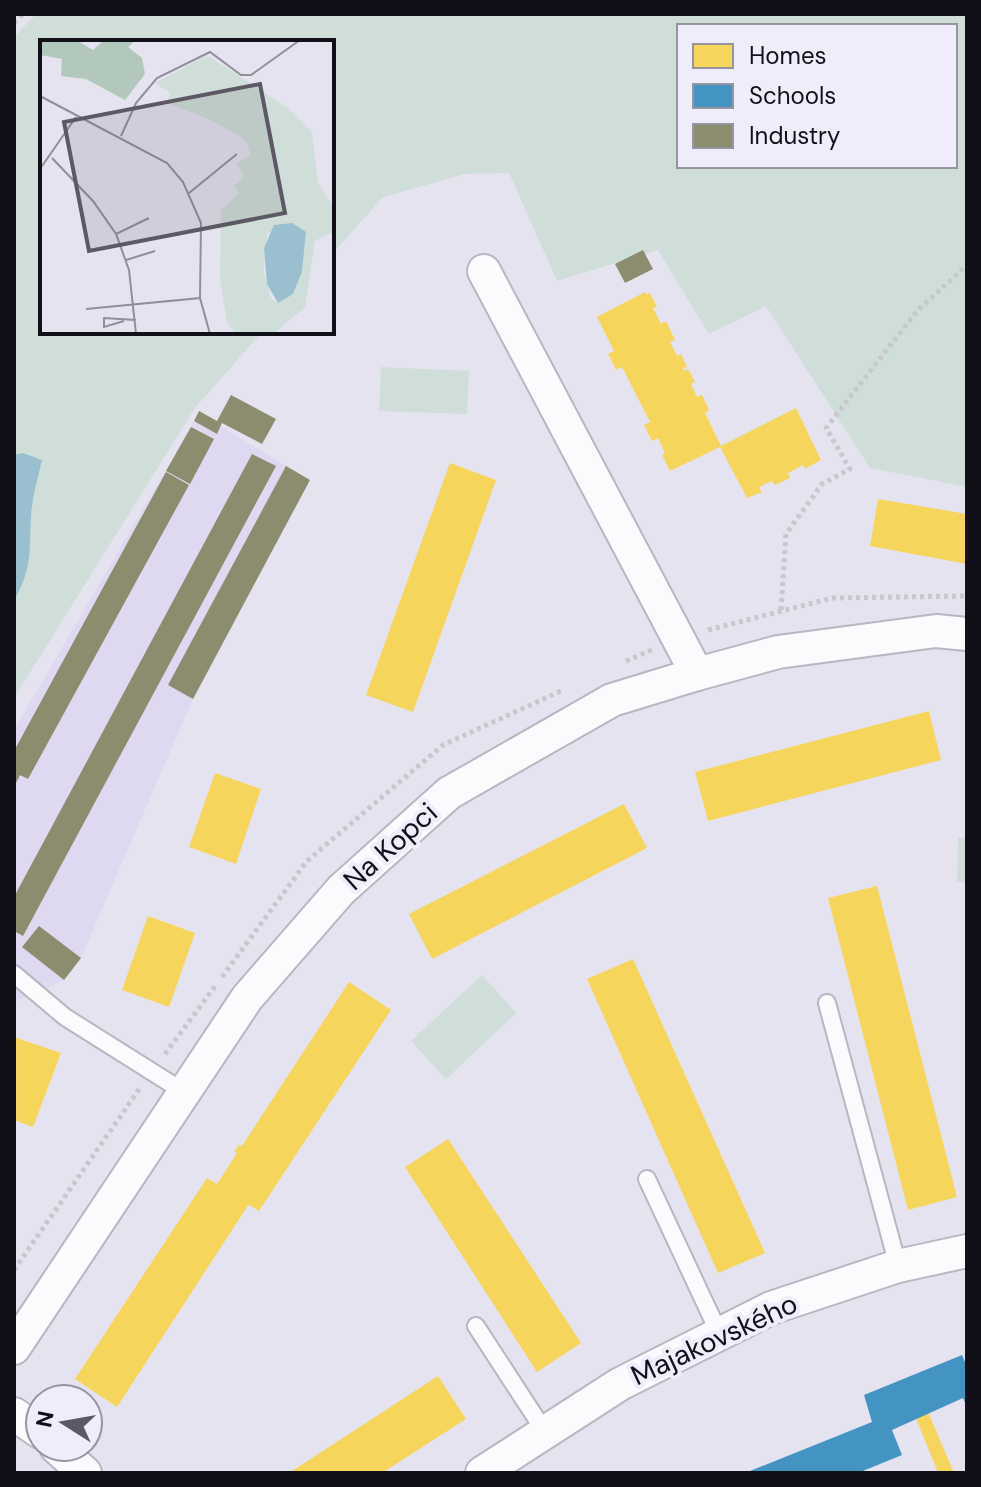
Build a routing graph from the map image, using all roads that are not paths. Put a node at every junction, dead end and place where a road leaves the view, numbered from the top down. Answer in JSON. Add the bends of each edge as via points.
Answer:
{"nodes":[{"id":1,"x":484,"y":271,"type":"dead end"},
{"id":2,"x":967,"y":634,"type":"edge"},
{"id":3,"x":697,"y":674,"type":"junction"},
{"id":4,"x":14,"y":974,"type":"edge"},
{"id":5,"x":827,"y":1003,"type":"dead end"},
{"id":6,"x":184,"y":1092,"type":"junction"},
{"id":7,"x":647,"y":1179,"type":"dead end"},
{"id":8,"x":967,"y":1251,"type":"edge"},
{"id":9,"x":898,"y":1266,"type":"junction"},
{"id":10,"x":476,"y":1326,"type":"dead end"},
{"id":11,"x":719,"y":1333,"type":"junction"},
{"id":12,"x":14,"y":1348,"type":"edge"},
{"id":13,"x":545,"y":1432,"type":"junction"},
{"id":14,"x":482,"y":1473,"type":"edge"}],
"edges":[{"from":1,"to":3,"type":"street"},
{"from":2,"to":3,"type":"street","name":"Na Kopci","via":[[936,631],[778,652]]},
{"from":3,"to":6,"type":"street","name":"Na Kopci","via":[[612,700],[449,793],[341,890],[247,998]]},
{"from":4,"to":6,"type":"lane","via":[[65,1017]]},
{"from":5,"to":9,"type":"lane"},
{"from":6,"to":12,"type":"street","name":"Na Kopci"},
{"from":7,"to":11,"type":"lane"},
{"from":8,"to":9,"type":"street","name":"Majakovského"},
{"from":9,"to":11,"type":"street","name":"Majakovského","via":[[771,1308]]},
{"from":10,"to":13,"type":"lane"},
{"from":11,"to":13,"type":"street","name":"Majakovského","via":[[620,1384]]},
{"from":13,"to":14,"type":"street","name":"Majakovského"}]}
